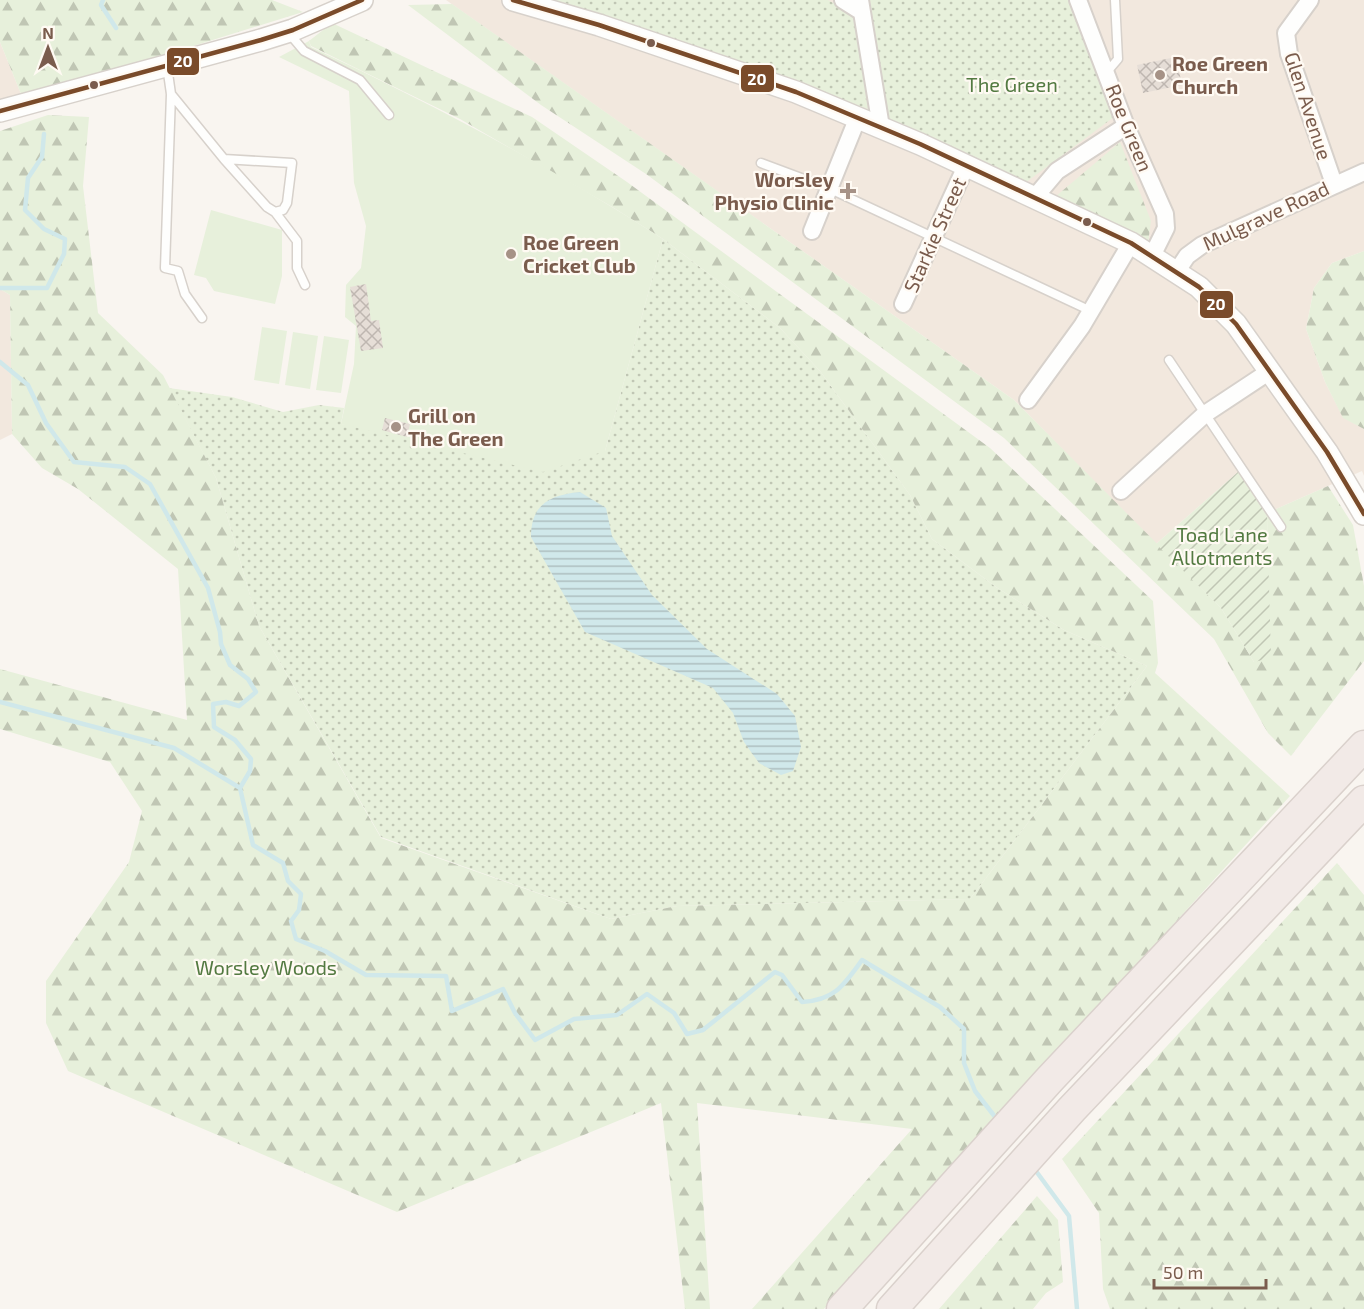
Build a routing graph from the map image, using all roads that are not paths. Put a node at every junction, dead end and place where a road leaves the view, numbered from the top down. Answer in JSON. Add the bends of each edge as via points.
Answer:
{"nodes":[{"id":1,"x":362,"y":0,"type":"edge"},
{"id":2,"x":513,"y":0,"type":"edge"},
{"id":3,"x":843,"y":0,"type":"edge"},
{"id":4,"x":1078,"y":0,"type":"edge"},
{"id":5,"x":1115,"y":0,"type":"edge"},
{"id":6,"x":1310,"y":0,"type":"edge"},
{"id":7,"x":861,"y":6,"type":"edge"},
{"id":8,"x":290,"y":31,"type":"junction"},
{"id":9,"x":167,"y":66,"type":"junction"},
{"id":10,"x":1106,"y":73,"type":"junction"},
{"id":11,"x":171,"y":94,"type":"junction"},
{"id":12,"x":0,"y":111,"type":"edge"},
{"id":13,"x":389,"y":115,"type":"dead end"},
{"id":14,"x":858,"y":117,"type":"junction"},
{"id":15,"x":1126,"y":126,"type":"junction"},
{"id":16,"x":881,"y":127,"type":"junction"},
{"id":17,"x":224,"y":159,"type":"junction"},
{"id":18,"x":761,"y":163,"type":"dead end"},
{"id":19,"x":966,"y":166,"type":"junction"},
{"id":20,"x":1364,"y":172,"type":"edge"},
{"id":21,"x":1334,"y":184,"type":"junction"},
{"id":22,"x":828,"y":188,"type":"junction"},
{"id":23,"x":1035,"y":197,"type":"junction"},
{"id":24,"x":275,"y":212,"type":"junction"},
{"id":25,"x":812,"y":231,"type":"dead end"},
{"id":26,"x":934,"y":237,"type":"junction"},
{"id":27,"x":1131,"y":243,"type":"junction"},
{"id":28,"x":1152,"y":256,"type":"junction"},
{"id":29,"x":1177,"y":271,"type":"junction"},
{"id":30,"x":305,"y":285,"type":"dead end"},
{"id":31,"x":903,"y":304,"type":"dead end"},
{"id":32,"x":1092,"y":311,"type":"junction"},
{"id":33,"x":202,"y":318,"type":"dead end"},
{"id":34,"x":1169,"y":360,"type":"dead end"},
{"id":35,"x":1270,"y":371,"type":"junction"},
{"id":36,"x":1028,"y":400,"type":"dead end"},
{"id":37,"x":1204,"y":414,"type":"junction"},
{"id":38,"x":1121,"y":491,"type":"dead end"},
{"id":39,"x":1364,"y":514,"type":"edge"},
{"id":40,"x":1281,"y":527,"type":"dead end"},
{"id":41,"x":1364,"y":746,"type":"edge"},
{"id":42,"x":1364,"y":801,"type":"edge"},
{"id":43,"x":842,"y":1309,"type":"edge"},
{"id":44,"x":892,"y":1309,"type":"edge"}],
"edges":[{"from":1,"to":8,"type":"street"},
{"from":2,"to":14,"type":"street","via":[[726,67]]},
{"from":3,"to":7,"type":"street"},
{"from":4,"to":10,"type":"street","name":"Roe Green"},
{"from":5,"to":10,"type":"lane","via":[[1118,59]]},
{"from":6,"to":21,"type":"street","name":"Glen Avenue","via":[[1286,33],[1289,54]]},
{"from":7,"to":16,"type":"street"},
{"from":8,"to":9,"type":"street"},
{"from":8,"to":13,"type":"lane","via":[[304,51],[360,80]]},
{"from":9,"to":11,"type":"lane"},
{"from":9,"to":12,"type":"street"},
{"from":10,"to":15,"type":"street","name":"Roe Green"},
{"from":11,"to":17,"type":"lane"},
{"from":11,"to":33,"type":"lane","via":[[165,268],[178,271],[185,294]]},
{"from":14,"to":16,"type":"street"},
{"from":14,"to":22,"type":"street"},
{"from":15,"to":23,"type":"street","via":[[1057,171]]},
{"from":15,"to":28,"type":"street","name":"Roe Green","via":[[1165,214],[1166,228]]},
{"from":16,"to":19,"type":"street"},
{"from":17,"to":24,"type":"lane"},
{"from":17,"to":24,"type":"lane","via":[[292,163],[287,203],[283,210]]},
{"from":18,"to":22,"type":"lane"},
{"from":19,"to":23,"type":"street"},
{"from":19,"to":26,"type":"street","name":"Starkie Street"},
{"from":20,"to":21,"type":"street","name":"Mulgrave Road"},
{"from":21,"to":29,"type":"street","name":"Mulgrave Road","via":[[1202,245],[1187,256]]},
{"from":22,"to":25,"type":"street"},
{"from":22,"to":26,"type":"lane"},
{"from":23,"to":27,"type":"street"},
{"from":24,"to":30,"type":"lane","via":[[297,241],[297,268]]},
{"from":26,"to":31,"type":"street","name":"Starkie Street"},
{"from":26,"to":32,"type":"lane"},
{"from":27,"to":28,"type":"street"},
{"from":27,"to":32,"type":"street"},
{"from":28,"to":29,"type":"street"},
{"from":29,"to":35,"type":"street","via":[[1217,303]]},
{"from":32,"to":36,"type":"street"},
{"from":34,"to":37,"type":"lane"},
{"from":35,"to":37,"type":"street"},
{"from":35,"to":39,"type":"street","via":[[1332,459]]},
{"from":37,"to":38,"type":"street"},
{"from":37,"to":40,"type":"lane"},
{"from":41,"to":43,"type":"highway","via":[[1050,1078]]},
{"from":42,"to":44,"type":"highway","via":[[1072,1109]]}]}
